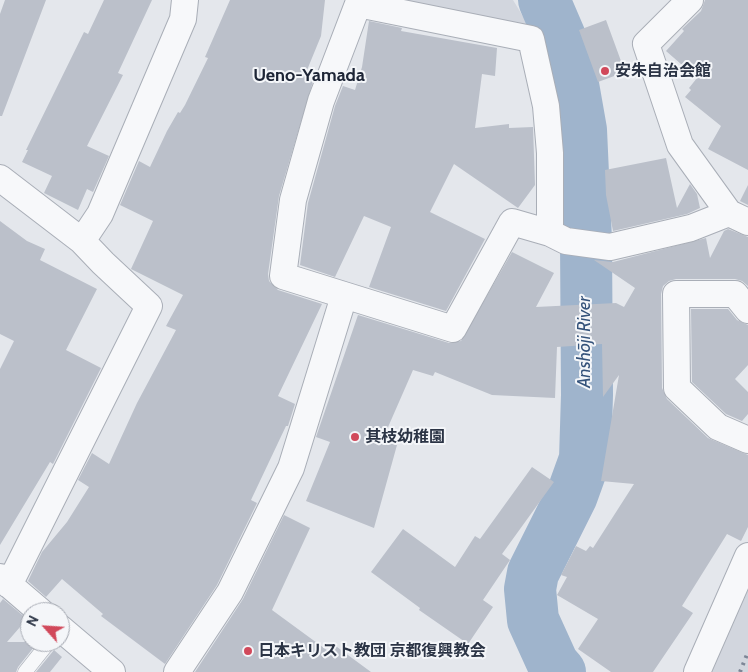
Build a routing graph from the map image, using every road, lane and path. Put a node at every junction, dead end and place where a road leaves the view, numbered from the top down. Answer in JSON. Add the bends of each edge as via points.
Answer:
{"nodes":[{"id":1,"x":185,"y":0,"type":"edge"},
{"id":2,"x":690,"y":0,"type":"edge"},
{"id":3,"x":0,"y":178,"type":"edge"},
{"id":4,"x":738,"y":217,"type":"edge"},
{"id":5,"x":558,"y":237,"type":"junction"},
{"id":6,"x":82,"y":241,"type":"junction"},
{"id":7,"x":344,"y":296,"type":"junction"},
{"id":8,"x":748,"y":310,"type":"edge"},
{"id":9,"x":748,"y":440,"type":"edge"},
{"id":10,"x":748,"y":556,"type":"edge"},
{"id":11,"x":4,"y":581,"type":"edge"},
{"id":12,"x":29,"y":602,"type":"edge"},
{"id":13,"x":70,"y":636,"type":"edge"},
{"id":14,"x":41,"y":652,"type":"edge"},
{"id":15,"x":25,"y":672,"type":"edge"},
{"id":16,"x":112,"y":672,"type":"edge"},
{"id":17,"x":177,"y":672,"type":"edge"},
{"id":18,"x":697,"y":672,"type":"edge"}],
"edges":[{"from":1,"to":6,"type":"street","via":[[184,19],[100,214]]},
{"from":2,"to":4,"type":"street","via":[[646,44],[680,145]]},
{"from":3,"to":6,"type":"street"},
{"from":4,"to":5,"type":"street","via":[[610,247]]},
{"from":5,"to":7,"type":"street","via":[[512,222],[453,329]]},
{"from":5,"to":7,"type":"street","via":[[546,106],[531,39],[358,4],[321,101],[296,191],[283,276]]},
{"from":6,"to":11,"type":"street","via":[[149,306]]},
{"from":7,"to":17,"type":"street","via":[[291,468],[230,592]]},
{"from":8,"to":9,"type":"street","via":[[735,294],[676,294],[677,388],[718,427]]},
{"from":10,"to":18,"type":"street"},
{"from":11,"to":12,"type":"street"},
{"from":13,"to":16,"type":"street"},
{"from":14,"to":15,"type":"lane"}]}
